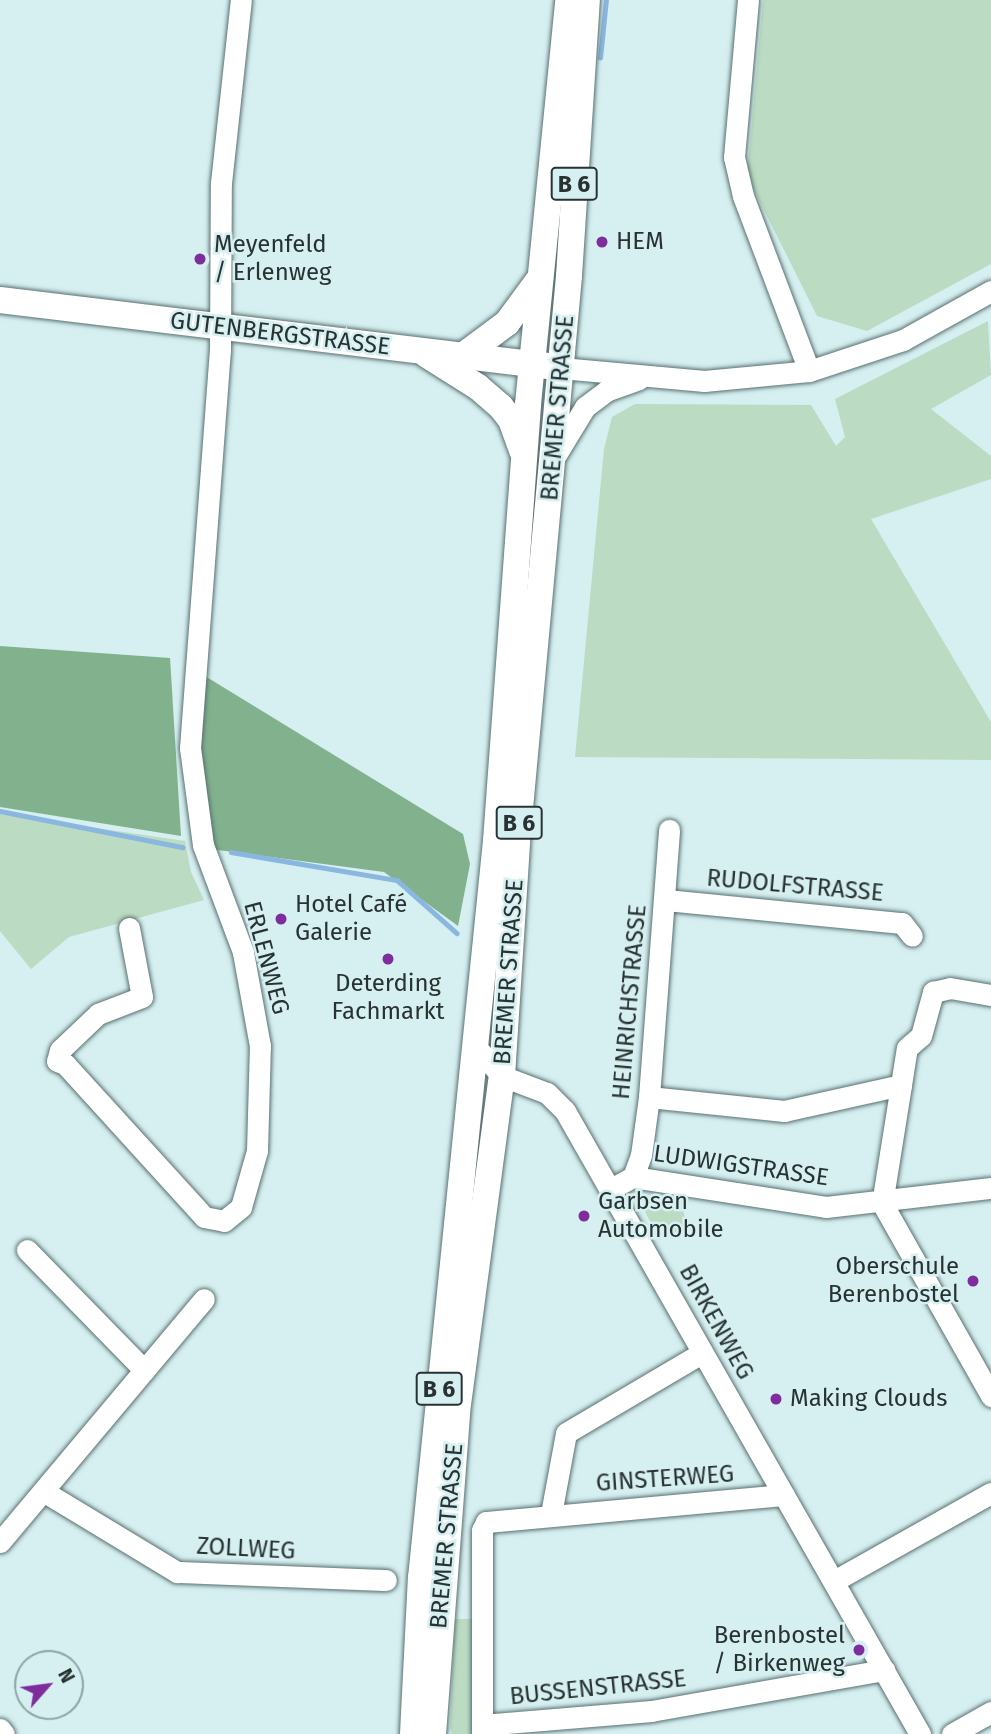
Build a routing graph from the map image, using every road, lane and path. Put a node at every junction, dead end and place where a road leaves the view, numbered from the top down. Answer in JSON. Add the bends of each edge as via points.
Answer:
{"nodes":[{"id":1,"x":241,"y":0,"type":"edge"},
{"id":2,"x":568,"y":0,"type":"edge"},
{"id":3,"x":587,"y":0,"type":"edge"},
{"id":4,"x":748,"y":0,"type":"edge"},
{"id":5,"x":541,"y":277,"type":"junction"},
{"id":6,"x":991,"y":291,"type":"edge"},
{"id":7,"x":0,"y":300,"type":"edge"},
{"id":8,"x":220,"y":326,"type":"junction"},
{"id":9,"x":419,"y":351,"type":"junction"},
{"id":10,"x":464,"y":355,"type":"junction"},
{"id":11,"x":533,"y":365,"type":"junction"},
{"id":12,"x":561,"y":368,"type":"junction"},
{"id":13,"x":809,"y":371,"type":"junction"},
{"id":14,"x":645,"y":377,"type":"junction"},
{"id":15,"x":554,"y":459,"type":"junction"},
{"id":16,"x":524,"y":461,"type":"junction"},
{"id":17,"x":669,"y":830,"type":"dead end"},
{"id":18,"x":666,"y":900,"type":"junction"},
{"id":19,"x":129,"y":928,"type":"dead end"},
{"id":20,"x":912,"y":936,"type":"dead end"},
{"id":21,"x":991,"y":995,"type":"edge"},
{"id":22,"x":473,"y":1044,"type":"junction"},
{"id":23,"x":502,"y":1076,"type":"junction"},
{"id":24,"x":901,"y":1085,"type":"junction"},
{"id":25,"x":649,"y":1097,"type":"junction"},
{"id":26,"x":633,"y":1177,"type":"junction"},
{"id":27,"x":991,"y":1188,"type":"edge"},
{"id":28,"x":611,"y":1189,"type":"junction"},
{"id":29,"x":882,"y":1203,"type":"junction"},
{"id":30,"x":27,"y":1250,"type":"dead end"},
{"id":31,"x":204,"y":1299,"type":"dead end"},
{"id":32,"x":702,"y":1353,"type":"junction"},
{"id":33,"x":144,"y":1370,"type":"junction"},
{"id":34,"x":991,"y":1396,"type":"edge"},
{"id":35,"x":43,"y":1491,"type":"junction"},
{"id":36,"x":991,"y":1493,"type":"edge"},
{"id":37,"x":784,"y":1495,"type":"junction"},
{"id":38,"x":551,"y":1514,"type":"junction"},
{"id":39,"x":0,"y":1542,"type":"edge"},
{"id":40,"x":841,"y":1577,"type":"junction"},
{"id":41,"x":386,"y":1580,"type":"dead end"},
{"id":42,"x":884,"y":1670,"type":"junction"},
{"id":43,"x":991,"y":1712,"type":"edge"},
{"id":44,"x":0,"y":1729,"type":"edge"},
{"id":45,"x":482,"y":1730,"type":"edge"},
{"id":46,"x":4,"y":1734,"type":"edge"},
{"id":47,"x":413,"y":1734,"type":"edge"},
{"id":48,"x":433,"y":1734,"type":"edge"},
{"id":49,"x":920,"y":1734,"type":"edge"},
{"id":50,"x":951,"y":1734,"type":"edge"}],
"edges":[{"from":1,"to":8,"type":"street","via":[[221,183]]},
{"from":2,"to":5,"type":"main road","name":"BREMER STRASSE","number":"B 6"},
{"from":3,"to":12,"type":"main road","name":"BREMER STRASSE","number":"B 6"},
{"from":4,"to":13,"type":"street","via":[[734,157],[743,196]]},
{"from":5,"to":10,"type":"main road","via":[[507,323]]},
{"from":5,"to":11,"type":"main road","name":"BREMER STRASSE","number":"B 6"},
{"from":6,"to":13,"type":"street","via":[[903,340]]},
{"from":7,"to":8,"type":"main road","name":"GUTENBERGSTRASSE"},
{"from":8,"to":9,"type":"main road","name":"GUTENBERGSTRASSE"},
{"from":8,"to":19,"type":"street","name":"ERLENWEG","via":[[190,748],[203,845],[249,977],[262,1073],[252,1171],[241,1207],[224,1221],[204,1217],[65,1064],[57,1061],[60,1050],[97,1014],[142,996]]},
{"from":9,"to":10,"type":"main road","name":"GUTENBERGSTRASSE"},
{"from":9,"to":16,"type":"main road","via":[[502,407],[519,439]]},
{"from":10,"to":11,"type":"main road","name":"GUTENBERGSTRASSE"},
{"from":11,"to":12,"type":"main road","name":"GUTENBERGSTRASSE"},
{"from":11,"to":16,"type":"main road","name":"BREMER STRASSE","number":"B 6"},
{"from":12,"to":14,"type":"street"},
{"from":12,"to":15,"type":"main road","name":"BREMER STRASSE","number":"B 6"},
{"from":13,"to":14,"type":"street","via":[[704,381]]},
{"from":14,"to":15,"type":"street","via":[[606,391],[585,407]]},
{"from":15,"to":23,"type":"main road","name":"BREMER STRASSE","number":"B 6","via":[[517,841]]},
{"from":16,"to":22,"type":"main road","name":"BREMER STRASSE","number":"B 6","via":[[497,828]]},
{"from":17,"to":18,"type":"street","name":"HEINRICHSTRASSE"},
{"from":18,"to":20,"type":"street","name":"RUDOLFSTRASSE","via":[[902,923]]},
{"from":18,"to":25,"type":"street","name":"HEINRICHSTRASSE"},
{"from":21,"to":24,"type":"street","via":[[950,988],[933,992],[921,1036],[907,1048]]},
{"from":22,"to":23,"type":"street","name":"BIRKENWEG"},
{"from":22,"to":47,"type":"main road","name":"BREMER STRASSE","number":"B 6","via":[[421,1578]]},
{"from":23,"to":28,"type":"street","name":"BIRKENWEG","via":[[534,1086],[558,1101]]},
{"from":23,"to":48,"type":"main road","name":"BREMER STRASSE","number":"B 6","via":[[457,1412]]},
{"from":24,"to":25,"type":"street","via":[[784,1111]]},
{"from":24,"to":29,"type":"street"},
{"from":25,"to":26,"type":"street","name":"HEINRICHSTRASSE","via":[[641,1156]]},
{"from":26,"to":28,"type":"street","name":"LUDWIGSTRASSE"},
{"from":26,"to":29,"type":"street","name":"LUDWIGSTRASSE","via":[[809,1206]]},
{"from":27,"to":29,"type":"street","name":"LUDWIGSTRASSE"},
{"from":28,"to":32,"type":"street","name":"BIRKENWEG"},
{"from":29,"to":34,"type":"street"},
{"from":30,"to":33,"type":"street"},
{"from":31,"to":33,"type":"street"},
{"from":32,"to":37,"type":"street","name":"BIRKENWEG"},
{"from":32,"to":38,"type":"street","name":"GINSTERWEG","via":[[573,1426],[563,1442]]},
{"from":33,"to":35,"type":"street"},
{"from":35,"to":39,"type":"street"},
{"from":35,"to":41,"type":"street","name":"ZOLLWEG","via":[[177,1572]]},
{"from":36,"to":40,"type":"street"},
{"from":37,"to":38,"type":"street","name":"GINSTERWEG"},
{"from":37,"to":40,"type":"street","name":"BIRKENWEG"},
{"from":38,"to":45,"type":"street","name":"GINSTERWEG","via":[[486,1522],[482,1530]]},
{"from":40,"to":42,"type":"street","name":"BIRKENWEG"},
{"from":42,"to":45,"type":"street","name":"BUSSENSTRASSE","via":[[651,1711]]},
{"from":42,"to":49,"type":"street","name":"BIRKENWEG"},
{"from":43,"to":50,"type":"street"},
{"from":44,"to":46,"type":"street"}]}
